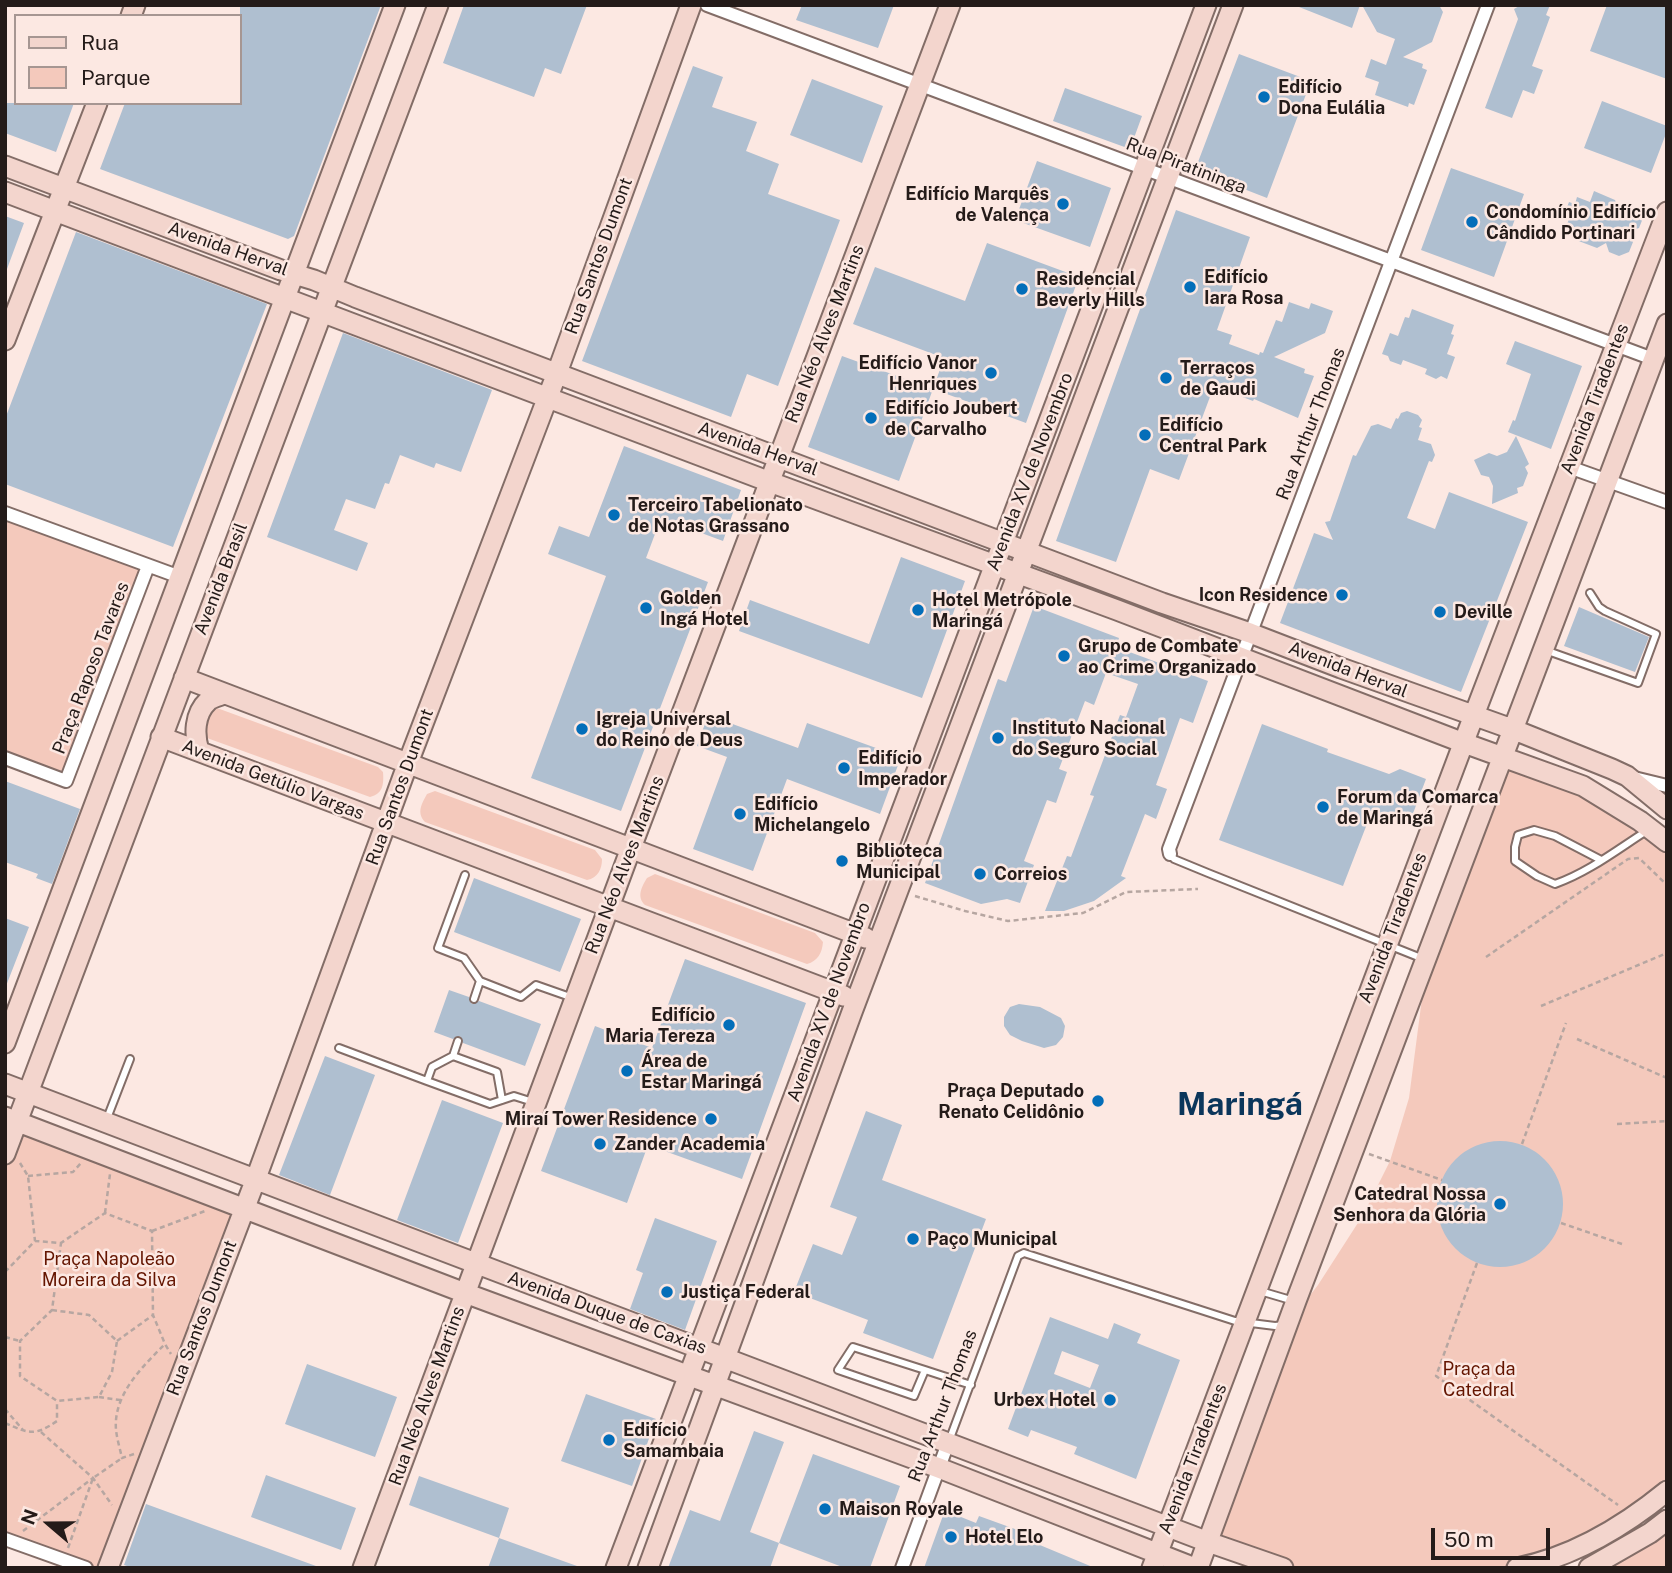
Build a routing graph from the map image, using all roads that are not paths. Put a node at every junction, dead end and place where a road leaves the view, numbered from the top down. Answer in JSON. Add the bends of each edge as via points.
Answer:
{"nodes":[{"id":1,"x":395,"y":5,"type":"edge"},
{"id":2,"x":438,"y":5,"type":"edge"},
{"id":3,"x":691,"y":5,"type":"edge"},
{"id":4,"x":707,"y":5,"type":"edge"},
{"id":5,"x":950,"y":5,"type":"edge"},
{"id":6,"x":1206,"y":5,"type":"edge"},
{"id":7,"x":1233,"y":5,"type":"edge"},
{"id":8,"x":1488,"y":5,"type":"edge"},
{"id":9,"x":919,"y":85,"type":"junction"},
{"id":10,"x":96,"y":105,"type":"edge"},
{"id":11,"x":5,"y":166,"type":"edge"},
{"id":12,"x":1146,"y":170,"type":"junction"},
{"id":13,"x":1168,"y":178,"type":"junction"},
{"id":14,"x":63,"y":187,"type":"junction"},
{"id":15,"x":5,"y":192,"type":"edge"},
{"id":16,"x":54,"y":211,"type":"junction"},
{"id":17,"x":153,"y":222,"type":"junction"},
{"id":18,"x":1665,"y":223,"type":"edge"},
{"id":19,"x":183,"y":259,"type":"junction"},
{"id":20,"x":1392,"y":262,"type":"junction"},
{"id":21,"x":295,"y":274,"type":"junction"},
{"id":22,"x":331,"y":287,"type":"junction"},
{"id":23,"x":286,"y":298,"type":"junction"},
{"id":24,"x":322,"y":312,"type":"junction"},
{"id":25,"x":409,"y":317,"type":"junction"},
{"id":26,"x":1667,"y":324,"type":"edge"},
{"id":27,"x":5,"y":340,"type":"edge"},
{"id":28,"x":1616,"y":345,"type":"junction"},
{"id":29,"x":438,"y":355,"type":"junction"},
{"id":30,"x":1653,"y":359,"type":"junction"},
{"id":31,"x":556,"y":373,"type":"junction"},
{"id":32,"x":547,"y":397,"type":"junction"},
{"id":33,"x":694,"y":425,"type":"junction"},
{"id":34,"x":647,"y":434,"type":"junction"},
{"id":35,"x":779,"y":457,"type":"junction"},
{"id":36,"x":1569,"y":467,"type":"junction"},
{"id":37,"x":1607,"y":481,"type":"junction"},
{"id":38,"x":770,"y":482,"type":"junction"},
{"id":39,"x":870,"y":491,"type":"junction"},
{"id":40,"x":1667,"y":502,"type":"edge"},
{"id":41,"x":5,"y":513,"type":"edge"},
{"id":42,"x":887,"y":524,"type":"junction"},
{"id":43,"x":1003,"y":542,"type":"junction"},
{"id":44,"x":1026,"y":550,"type":"junction"},
{"id":45,"x":995,"y":565,"type":"junction"},
{"id":46,"x":148,"y":566,"type":"junction"},
{"id":47,"x":1018,"y":574,"type":"junction"},
{"id":48,"x":180,"y":578,"type":"junction"},
{"id":49,"x":1590,"y":593,"type":"dead end"},
{"id":50,"x":1162,"y":604,"type":"junction"},
{"id":51,"x":1117,"y":610,"type":"junction"},
{"id":52,"x":1250,"y":633,"type":"junction"},
{"id":53,"x":1543,"y":650,"type":"junction"},
{"id":54,"x":1240,"y":659,"type":"junction"},
{"id":55,"x":1341,"y":668,"type":"junction"},
{"id":56,"x":184,"y":678,"type":"junction"},
{"id":57,"x":224,"y":694,"type":"junction"},
{"id":58,"x":1372,"y":708,"type":"junction"},
{"id":59,"x":1474,"y":716,"type":"junction"},
{"id":60,"x":1512,"y":729,"type":"junction"},
{"id":61,"x":161,"y":737,"type":"junction"},
{"id":62,"x":1464,"y":743,"type":"junction"},
{"id":63,"x":199,"y":751,"type":"junction"},
{"id":64,"x":1502,"y":756,"type":"junction"},
{"id":65,"x":5,"y":758,"type":"edge"},
{"id":66,"x":408,"y":764,"type":"junction"},
{"id":67,"x":1627,"y":776,"type":"junction"},
{"id":68,"x":1667,"y":786,"type":"edge"},
{"id":69,"x":1667,"y":812,"type":"edge"},
{"id":70,"x":387,"y":822,"type":"junction"},
{"id":71,"x":1645,"y":825,"type":"junction"},
{"id":72,"x":1667,"y":842,"type":"edge"},
{"id":73,"x":631,"y":848,"type":"junction"},
{"id":74,"x":1170,"y":854,"type":"joint"},
{"id":75,"x":1601,"y":860,"type":"junction"},
{"id":76,"x":465,"y":875,"type":"dead end"},
{"id":77,"x":610,"y":906,"type":"junction"},
{"id":78,"x":855,"y":934,"type":"junction"},
{"id":79,"x":879,"y":943,"type":"junction"},
{"id":80,"x":1387,"y":944,"type":"junction"},
{"id":81,"x":1427,"y":960,"type":"junction"},
{"id":82,"x":480,"y":981,"type":"junction"},
{"id":83,"x":834,"y":992,"type":"junction"},
{"id":84,"x":474,"y":999,"type":"dead end"},
{"id":85,"x":575,"y":999,"type":"junction"},
{"id":86,"x":857,"y":1001,"type":"junction"},
{"id":87,"x":458,"y":1041,"type":"dead end"},
{"id":88,"x":5,"y":1043,"type":"edge"},
{"id":89,"x":339,"y":1048,"type":"dead end"},
{"id":90,"x":453,"y":1056,"type":"junction"},
{"id":91,"x":130,"y":1059,"type":"dead end"},
{"id":92,"x":427,"y":1081,"type":"junction"},
{"id":93,"x":5,"y":1084,"type":"edge"},
{"id":94,"x":28,"y":1093,"type":"junction"},
{"id":95,"x":502,"y":1100,"type":"junction"},
{"id":96,"x":536,"y":1104,"type":"junction"},
{"id":97,"x":11,"y":1119,"type":"edge"},
{"id":98,"x":110,"y":1124,"type":"junction"},
{"id":99,"x":7,"y":1149,"type":"edge"},
{"id":100,"x":150,"y":1172,"type":"junction"},
{"id":101,"x":254,"y":1181,"type":"junction"},
{"id":102,"x":244,"y":1207,"type":"junction"},
{"id":103,"x":393,"y":1233,"type":"junction"},
{"id":104,"x":341,"y":1245,"type":"junction"},
{"id":105,"x":476,"y":1264,"type":"junction"},
{"id":106,"x":1256,"y":1290,"type":"junction"},
{"id":107,"x":466,"y":1293,"type":"junction"},
{"id":108,"x":563,"y":1296,"type":"junction"},
{"id":109,"x":1296,"y":1301,"type":"junction"},
{"id":110,"x":1244,"y":1323,"type":"junction"},
{"id":111,"x":1287,"y":1325,"type":"junction"},
{"id":112,"x":594,"y":1341,"type":"junction"},
{"id":113,"x":700,"y":1347,"type":"junction"},
{"id":114,"x":727,"y":1358,"type":"junction"},
{"id":115,"x":925,"y":1370,"type":"junction"},
{"id":116,"x":689,"y":1376,"type":"junction"},
{"id":117,"x":971,"y":1385,"type":"junction"},
{"id":118,"x":717,"y":1386,"type":"junction"},
{"id":119,"x":836,"y":1400,"type":"junction"},
{"id":120,"x":776,"y":1408,"type":"junction"},
{"id":121,"x":948,"y":1443,"type":"junction"},
{"id":122,"x":939,"y":1468,"type":"junction"},
{"id":123,"x":1030,"y":1474,"type":"junction"},
{"id":124,"x":1667,"y":1491,"type":"edge"},
{"id":125,"x":1064,"y":1516,"type":"junction"},
{"id":126,"x":1667,"y":1520,"type":"edge"},
{"id":127,"x":1167,"y":1526,"type":"junction"},
{"id":128,"x":8,"y":1540,"type":"edge"},
{"id":129,"x":1208,"y":1542,"type":"junction"},
{"id":130,"x":1155,"y":1560,"type":"edge"},
{"id":131,"x":86,"y":1568,"type":"edge"},
{"id":132,"x":108,"y":1568,"type":"edge"},
{"id":133,"x":363,"y":1568,"type":"edge"},
{"id":134,"x":617,"y":1568,"type":"edge"},
{"id":135,"x":648,"y":1568,"type":"edge"},
{"id":136,"x":902,"y":1568,"type":"edge"},
{"id":137,"x":1196,"y":1568,"type":"edge"},
{"id":138,"x":1283,"y":1568,"type":"edge"},
{"id":139,"x":1517,"y":1568,"type":"edge"},
{"id":140,"x":1589,"y":1568,"type":"edge"}],
"edges":[{"from":1,"to":21,"type":"main road"},
{"from":2,"to":22,"type":"main road","name":"Avenida Brasil"},
{"from":3,"to":31,"type":"main road","name":"Rua Santos Dumont"},
{"from":4,"to":9,"type":"street","name":"Rua Piratininga"},
{"from":5,"to":9,"type":"main road","name":"Rua Néo Alves Martins"},
{"from":6,"to":12,"type":"main road","name":"Avenida XV de Novembro"},
{"from":7,"to":13,"type":"main road","name":"Avenida XV de Novembro"},
{"from":8,"to":20,"type":"street","name":"Rua Arthur Thomas"},
{"from":9,"to":12,"type":"street","name":"Rua Piratininga"},
{"from":9,"to":35,"type":"main road","name":"Rua Néo Alves Martins"},
{"from":10,"to":14,"type":"main road"},
{"from":11,"to":14,"type":"main road","name":"Avenida Herval"},
{"from":12,"to":13,"type":"street","name":"Rua Piratininga"},
{"from":12,"to":43,"type":"main road","name":"Avenida XV de Novembro"},
{"from":13,"to":20,"type":"street","name":"Rua Piratininga"},
{"from":13,"to":44,"type":"main road","name":"Avenida XV de Novembro"},
{"from":14,"to":16,"type":"main road"},
{"from":14,"to":17,"type":"main road","name":"Avenida Herval"},
{"from":15,"to":16,"type":"main road","name":"Avenida Herval"},
{"from":16,"to":19,"type":"main road","name":"Avenida Herval"},
{"from":16,"to":27,"type":"main road"},
{"from":17,"to":19,"type":"main road"},
{"from":17,"to":21,"type":"main road","name":"Avenida Herval"},
{"from":18,"to":28,"type":"main road","name":"Avenida Tiradentes"},
{"from":19,"to":23,"type":"main road","name":"Avenida Herval"},
{"from":20,"to":28,"type":"street","name":"Rua Piratininga"},
{"from":20,"to":52,"type":"street","name":"Rua Arthur Thomas"},
{"from":21,"to":22,"type":"main road","name":"Avenida Herval"},
{"from":21,"to":23,"type":"main road"},
{"from":22,"to":24,"type":"main road","name":"Avenida Brasil"},
{"from":22,"to":25,"type":"main road","name":"Avenida Herval"},
{"from":23,"to":24,"type":"main road","name":"Avenida Herval"},
{"from":23,"to":48,"type":"main road"},
{"from":24,"to":29,"type":"main road","name":"Avenida Herval"},
{"from":24,"to":56,"type":"main road","name":"Avenida Brasil"},
{"from":25,"to":29,"type":"main road"},
{"from":25,"to":31,"type":"main road","name":"Avenida Herval"},
{"from":26,"to":30,"type":"main road"},
{"from":28,"to":30,"type":"street","name":"Rua Piratininga"},
{"from":28,"to":36,"type":"main road","name":"Avenida Tiradentes"},
{"from":29,"to":32,"type":"main road","name":"Avenida Herval"},
{"from":30,"to":37,"type":"main road"},
{"from":31,"to":32,"type":"main road","name":"Rua Santos Dumont"},
{"from":31,"to":33,"type":"main road","name":"Avenida Herval"},
{"from":32,"to":34,"type":"main road","name":"Avenida Herval"},
{"from":32,"to":66,"type":"main road","name":"Rua Santos Dumont"},
{"from":33,"to":34,"type":"main road"},
{"from":33,"to":35,"type":"main road","name":"Avenida Herval"},
{"from":34,"to":38,"type":"main road","name":"Avenida Herval"},
{"from":35,"to":38,"type":"main road","name":"Rua Néo Alves Martins"},
{"from":35,"to":39,"type":"main road","name":"Avenida Herval"},
{"from":36,"to":37,"type":"street"},
{"from":36,"to":59,"type":"main road","name":"Avenida Tiradentes"},
{"from":37,"to":40,"type":"street"},
{"from":37,"to":53,"type":"main road"},
{"from":38,"to":42,"type":"main road","name":"Avenida Herval"},
{"from":38,"to":73,"type":"main road","name":"Rua Néo Alves Martins"},
{"from":39,"to":42,"type":"main road"},
{"from":39,"to":43,"type":"main road","name":"Avenida Herval"},
{"from":41,"to":46,"type":"street"},
{"from":42,"to":45,"type":"main road","name":"Avenida Herval"},
{"from":43,"to":44,"type":"main road","name":"Avenida Herval"},
{"from":43,"to":45,"type":"main road","name":"Avenida XV de Novembro"},
{"from":44,"to":47,"type":"main road","name":"Avenida XV de Novembro"},
{"from":44,"to":50,"type":"main road","name":"Avenida Herval"},
{"from":45,"to":47,"type":"main road","name":"Avenida Herval"},
{"from":45,"to":78,"type":"main road","name":"Avenida XV de Novembro"},
{"from":46,"to":48,"type":"street"},
{"from":46,"to":65,"type":"street","name":"Praça Raposo Tavares","via":[[66,781]]},
{"from":47,"to":51,"type":"main road","name":"Avenida Herval"},
{"from":47,"to":79,"type":"main road","name":"Avenida XV de Novembro"},
{"from":48,"to":88,"type":"main road"},
{"from":49,"to":53,"type":"lane","via":[[1605,611],[1656,634],[1637,683]]},
{"from":50,"to":51,"type":"main road"},
{"from":50,"to":52,"type":"main road","name":"Avenida Herval"},
{"from":51,"to":54,"type":"main road","name":"Avenida Herval"},
{"from":52,"to":54,"type":"street","name":"Rua Arthur Thomas"},
{"from":52,"to":55,"type":"main road","name":"Avenida Herval"},
{"from":53,"to":60,"type":"main road"},
{"from":54,"to":58,"type":"main road","name":"Avenida Herval"},
{"from":54,"to":74,"type":"street","name":"Rua Arthur Thomas"},
{"from":55,"to":58,"type":"main road"},
{"from":55,"to":59,"type":"main road","name":"Avenida Herval"},
{"from":56,"to":57,"type":"main road"},
{"from":56,"to":61,"type":"main road","name":"Avenida Brasil"},
{"from":57,"to":63,"type":"main road","via":[[208,701],[197,719]]},
{"from":57,"to":66,"type":"main road"},
{"from":58,"to":62,"type":"main road","name":"Avenida Herval"},
{"from":59,"to":60,"type":"main road","name":"Avenida Herval"},
{"from":59,"to":62,"type":"main road","name":"Avenida Tiradentes"},
{"from":60,"to":64,"type":"main road"},
{"from":60,"to":67,"type":"main road","name":"Avenida Herval"},
{"from":61,"to":63,"type":"main road","name":"Avenida Getúlio Vargas"},
{"from":61,"to":94,"type":"main road","name":"Avenida Brasil"},
{"from":62,"to":64,"type":"main road","name":"Avenida Herval"},
{"from":62,"to":80,"type":"main road","name":"Avenida Tiradentes"},
{"from":63,"to":70,"type":"main road","name":"Avenida Getúlio Vargas"},
{"from":64,"to":71,"type":"main road","name":"Avenida Herval","via":[[1583,786]]},
{"from":64,"to":81,"type":"main road"},
{"from":66,"to":70,"type":"main road","name":"Rua Santos Dumont"},
{"from":66,"to":73,"type":"main road"},
{"from":67,"to":68,"type":"street"},
{"from":67,"to":69,"type":"main road","name":"Avenida Herval"},
{"from":69,"to":71,"type":"main road"},
{"from":70,"to":77,"type":"main road","name":"Avenida Getúlio Vargas"},
{"from":70,"to":101,"type":"main road","name":"Rua Santos Dumont"},
{"from":71,"to":72,"type":"main road","name":"Avenida Herval"},
{"from":71,"to":75,"type":"lane"},
{"from":73,"to":77,"type":"main road","name":"Rua Néo Alves Martins"},
{"from":73,"to":78,"type":"main road"},
{"from":74,"to":80,"type":"lane"},
{"from":75,"to":75,"type":"lane","via":[[1534,830],[1518,835],[1515,847],[1515,861],[1555,884]]},
{"from":76,"to":82,"type":"lane","via":[[438,948],[464,958]]},
{"from":77,"to":83,"type":"main road","name":"Avenida Getúlio Vargas"},
{"from":77,"to":85,"type":"main road","name":"Rua Néo Alves Martins"},
{"from":78,"to":79,"type":"main road"},
{"from":78,"to":83,"type":"main road","name":"Avenida XV de Novembro"},
{"from":79,"to":86,"type":"main road","name":"Avenida XV de Novembro"},
{"from":80,"to":81,"type":"lane"},
{"from":80,"to":106,"type":"main road","name":"Avenida Tiradentes"},
{"from":81,"to":109,"type":"main road"},
{"from":82,"to":84,"type":"lane"},
{"from":82,"to":85,"type":"lane","via":[[521,996],[536,985]]},
{"from":83,"to":86,"type":"main road","name":"Avenida Getúlio Vargas"},
{"from":83,"to":113,"type":"main road","name":"Avenida XV de Novembro"},
{"from":85,"to":96,"type":"main road","name":"Rua Néo Alves Martins"},
{"from":86,"to":114,"type":"main road","name":"Avenida XV de Novembro"},
{"from":87,"to":90,"type":"lane"},
{"from":89,"to":92,"type":"lane"},
{"from":90,"to":92,"type":"lane","via":[[432,1067]]},
{"from":90,"to":95,"type":"lane","via":[[497,1072]]},
{"from":91,"to":98,"type":"lane"},
{"from":92,"to":95,"type":"lane","via":[[490,1104]]},
{"from":93,"to":94,"type":"main road","name":"Avenida Duque de Caxias"},
{"from":94,"to":97,"type":"main road","name":"Avenida Brasil"},
{"from":94,"to":98,"type":"main road","name":"Avenida Duque de Caxias"},
{"from":95,"to":96,"type":"lane","via":[[514,1096]]},
{"from":96,"to":105,"type":"main road","name":"Rua Néo Alves Martins"},
{"from":97,"to":99,"type":"main road","name":"Avenida Brasil"},
{"from":97,"to":100,"type":"main road","name":"Avenida Duque de Caxias"},
{"from":98,"to":100,"type":"main road"},
{"from":98,"to":101,"type":"main road","name":"Avenida Duque de Caxias"},
{"from":100,"to":102,"type":"main road","name":"Avenida Duque de Caxias"},
{"from":101,"to":102,"type":"main road","name":"Rua Santos Dumont"},
{"from":101,"to":103,"type":"main road","name":"Avenida Duque de Caxias"},
{"from":102,"to":104,"type":"main road","name":"Avenida Duque de Caxias"},
{"from":102,"to":132,"type":"main road","name":"Rua Santos Dumont"},
{"from":103,"to":104,"type":"main road"},
{"from":103,"to":105,"type":"main road","name":"Avenida Duque de Caxias"},
{"from":104,"to":107,"type":"main road","name":"Avenida Duque de Caxias"},
{"from":105,"to":107,"type":"main road","name":"Rua Néo Alves Martins"},
{"from":105,"to":108,"type":"main road","name":"Avenida Duque de Caxias"},
{"from":106,"to":109,"type":"lane"},
{"from":106,"to":110,"type":"main road","name":"Avenida Tiradentes"},
{"from":107,"to":112,"type":"main road","name":"Avenida Duque de Caxias"},
{"from":107,"to":133,"type":"main road","name":"Rua Néo Alves Martins"},
{"from":108,"to":112,"type":"main road"},
{"from":108,"to":113,"type":"main road","name":"Avenida Duque de Caxias"},
{"from":109,"to":111,"type":"main road"},
{"from":110,"to":111,"type":"lane"},
{"from":110,"to":117,"type":"lane","name":"Rua Arthur Thomas","via":[[1024,1253],[1018,1256]]},
{"from":110,"to":127,"type":"main road","name":"Avenida Tiradentes"},
{"from":111,"to":129,"type":"main road"},
{"from":112,"to":116,"type":"main road","name":"Avenida Duque de Caxias"},
{"from":113,"to":114,"type":"main road","name":"Avenida Duque de Caxias"},
{"from":113,"to":116,"type":"main road","name":"Avenida XV de Novembro"},
{"from":114,"to":118,"type":"main road","name":"Avenida XV de Novembro"},
{"from":114,"to":119,"type":"main road","name":"Avenida Duque de Caxias"},
{"from":115,"to":115,"type":"lane","via":[[853,1348],[838,1370],[914,1396]]},
{"from":115,"to":117,"type":"lane"},
{"from":116,"to":118,"type":"main road","name":"Avenida Duque de Caxias"},
{"from":116,"to":134,"type":"main road","name":"Avenida XV de Novembro"},
{"from":117,"to":121,"type":"lane","name":"Rua Arthur Thomas"},
{"from":118,"to":120,"type":"main road","name":"Avenida Duque de Caxias"},
{"from":118,"to":135,"type":"main road","name":"Avenida XV de Novembro"},
{"from":119,"to":120,"type":"main road"},
{"from":119,"to":121,"type":"main road","name":"Avenida Duque de Caxias"},
{"from":120,"to":122,"type":"main road","name":"Avenida Duque de Caxias"},
{"from":121,"to":122,"type":"street","name":"Rua Arthur Thomas"},
{"from":121,"to":123,"type":"main road","name":"Avenida Duque de Caxias"},
{"from":122,"to":125,"type":"main road","name":"Avenida Duque de Caxias"},
{"from":122,"to":136,"type":"street","name":"Rua Arthur Thomas"},
{"from":123,"to":125,"type":"main road"},
{"from":123,"to":127,"type":"main road","name":"Avenida Duque de Caxias"},
{"from":124,"to":139,"type":"main road","via":[[1586,1544]]},
{"from":125,"to":130,"type":"main road","name":"Avenida Duque de Caxias"},
{"from":126,"to":140,"type":"main road"},
{"from":127,"to":129,"type":"main road","name":"Avenida Duque de Caxias"},
{"from":127,"to":130,"type":"main road","name":"Avenida Tiradentes"},
{"from":128,"to":131,"type":"street"},
{"from":129,"to":137,"type":"main road"},
{"from":129,"to":138,"type":"main road","name":"Avenida Duque de Caxias"},
{"from":130,"to":137,"type":"main road","name":"Avenida Duque de Caxias"}]}
